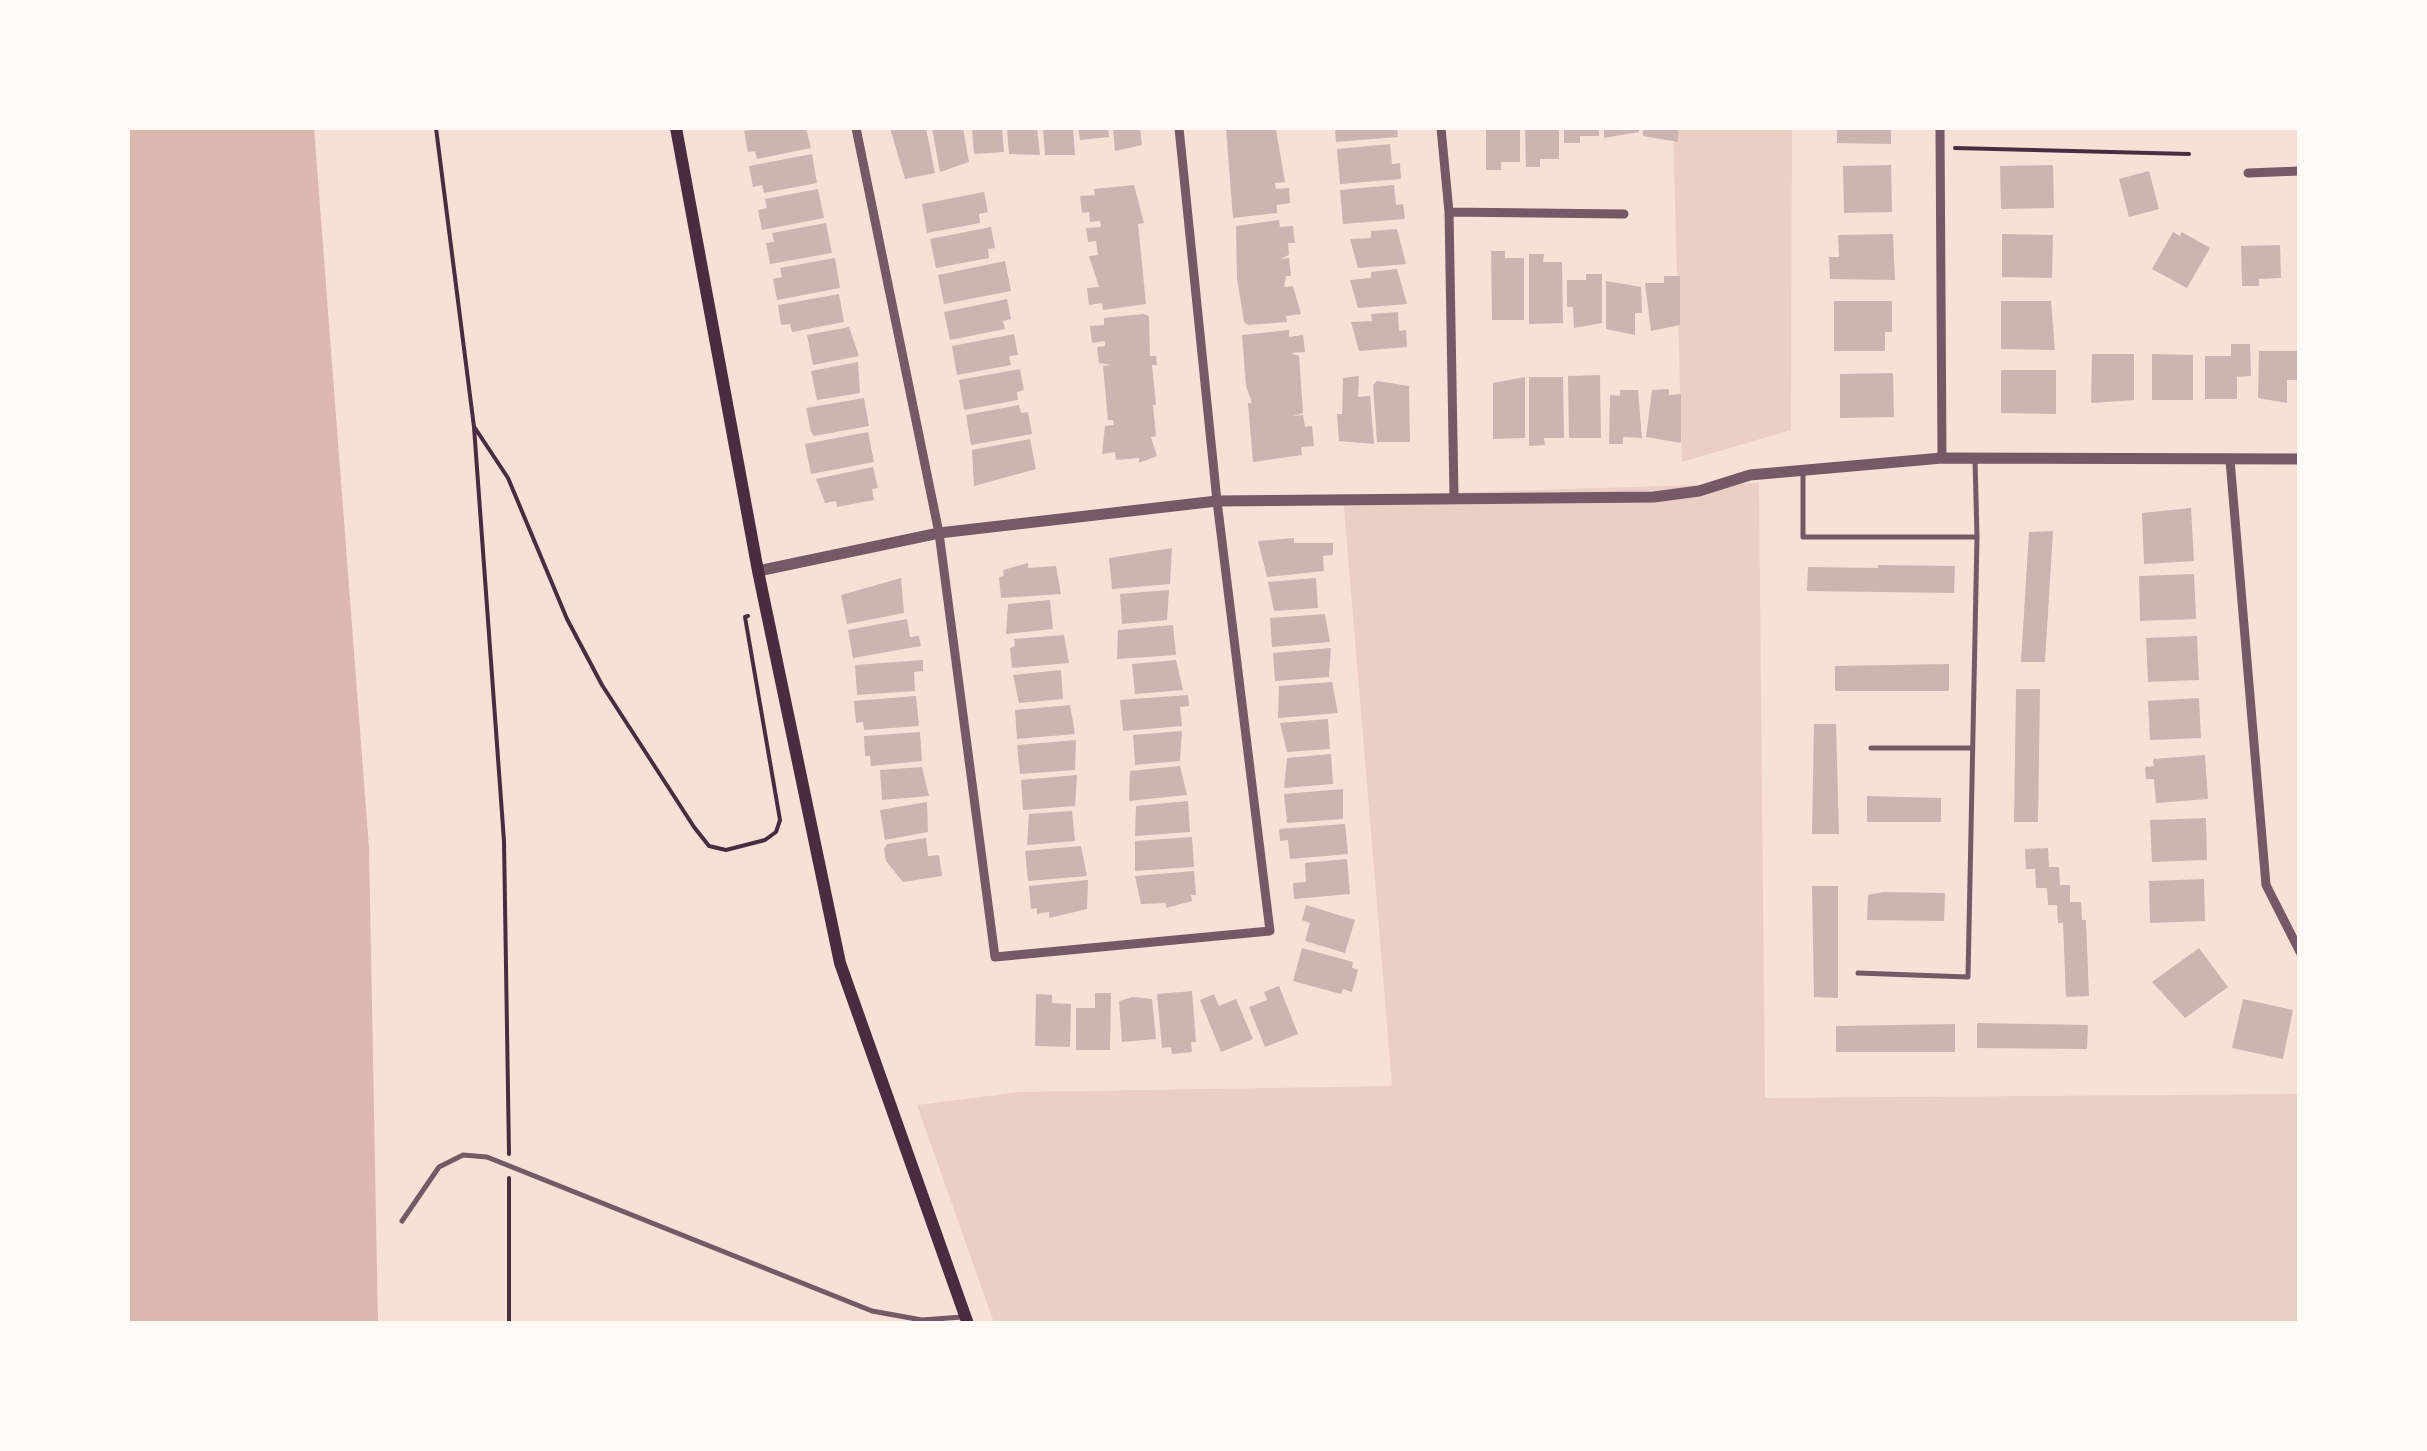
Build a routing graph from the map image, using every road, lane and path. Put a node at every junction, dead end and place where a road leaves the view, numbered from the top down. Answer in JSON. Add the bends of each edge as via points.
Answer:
{"nodes":[{"id":1,"x":436,"y":128,"type":"edge"},
{"id":2,"x":676,"y":128,"type":"edge"},
{"id":3,"x":856,"y":128,"type":"edge"},
{"id":4,"x":1178,"y":128,"type":"edge"},
{"id":5,"x":1442,"y":128,"type":"edge"},
{"id":6,"x":1940,"y":128,"type":"edge"},
{"id":7,"x":1940,"y":148,"type":"junction"},
{"id":8,"x":2189,"y":154,"type":"dead end"},
{"id":9,"x":2300,"y":171,"type":"edge"},
{"id":10,"x":2248,"y":173,"type":"dead end"},
{"id":11,"x":1449,"y":212,"type":"junction"},
{"id":12,"x":1624,"y":214,"type":"dead end"},
{"id":13,"x":474,"y":427,"type":"junction"},
{"id":14,"x":1942,"y":458,"type":"junction"},
{"id":15,"x":2300,"y":459,"type":"edge"},
{"id":16,"x":1975,"y":460,"type":"junction"},
{"id":17,"x":2230,"y":460,"type":"junction"},
{"id":18,"x":1802,"y":469,"type":"junction"},
{"id":19,"x":1454,"y":496,"type":"junction"},
{"id":20,"x":1217,"y":501,"type":"junction"},
{"id":21,"x":939,"y":532,"type":"junction"},
{"id":22,"x":1977,"y":538,"type":"junction"},
{"id":23,"x":758,"y":571,"type":"junction"},
{"id":24,"x":768,"y":612,"type":"junction"},
{"id":25,"x":1871,"y":748,"type":"dead end"},
{"id":26,"x":1970,"y":748,"type":"junction"},
{"id":27,"x":2300,"y":952,"type":"edge"},
{"id":28,"x":1858,"y":972,"type":"dead end"},
{"id":29,"x":509,"y":1164,"type":"junction"},
{"id":30,"x":402,"y":1221,"type":"dead end"},
{"id":31,"x":966,"y":1320,"type":"edge"},
{"id":32,"x":509,"y":1324,"type":"edge"}],
"edges":[{"from":1,"to":13,"type":"path"},
{"from":2,"to":23,"type":"main road"},
{"from":3,"to":21,"type":"street"},
{"from":4,"to":20,"type":"street"},
{"from":5,"to":11,"type":"street"},
{"from":6,"to":7,"type":"street"},
{"from":7,"to":8,"type":"path"},
{"from":7,"to":14,"type":"street"},
{"from":9,"to":10,"type":"street"},
{"from":11,"to":12,"type":"street"},
{"from":11,"to":19,"type":"street"},
{"from":13,"to":24,"type":"path","via":[[508,478],[602,686],[694,827],[709,846],[726,850],[765,840],[780,820],[745,617]]},
{"from":13,"to":29,"type":"path","via":[[504,840]]},
{"from":14,"to":16,"type":"street"},
{"from":14,"to":18,"type":"street"},
{"from":15,"to":17,"type":"street"},
{"from":16,"to":17,"type":"street"},
{"from":16,"to":22,"type":"lane"},
{"from":17,"to":27,"type":"street","via":[[2266,885]]},
{"from":18,"to":19,"type":"street","via":[[1654,497]]},
{"from":18,"to":22,"type":"lane","via":[[1803,537]]},
{"from":19,"to":20,"type":"street"},
{"from":20,"to":21,"type":"street"},
{"from":20,"to":21,"type":"street","via":[[1270,930],[995,957]]},
{"from":21,"to":23,"type":"street"},
{"from":22,"to":26,"type":"lane"},
{"from":23,"to":24,"type":"main road"},
{"from":24,"to":31,"type":"main road","via":[[840,963]]},
{"from":25,"to":26,"type":"lane"},
{"from":26,"to":28,"type":"lane","via":[[1968,977]]},
{"from":29,"to":30,"type":"lane","via":[[462,1155],[439,1166]]},
{"from":29,"to":31,"type":"lane","via":[[872,1311]]},
{"from":29,"to":32,"type":"path"}]}
